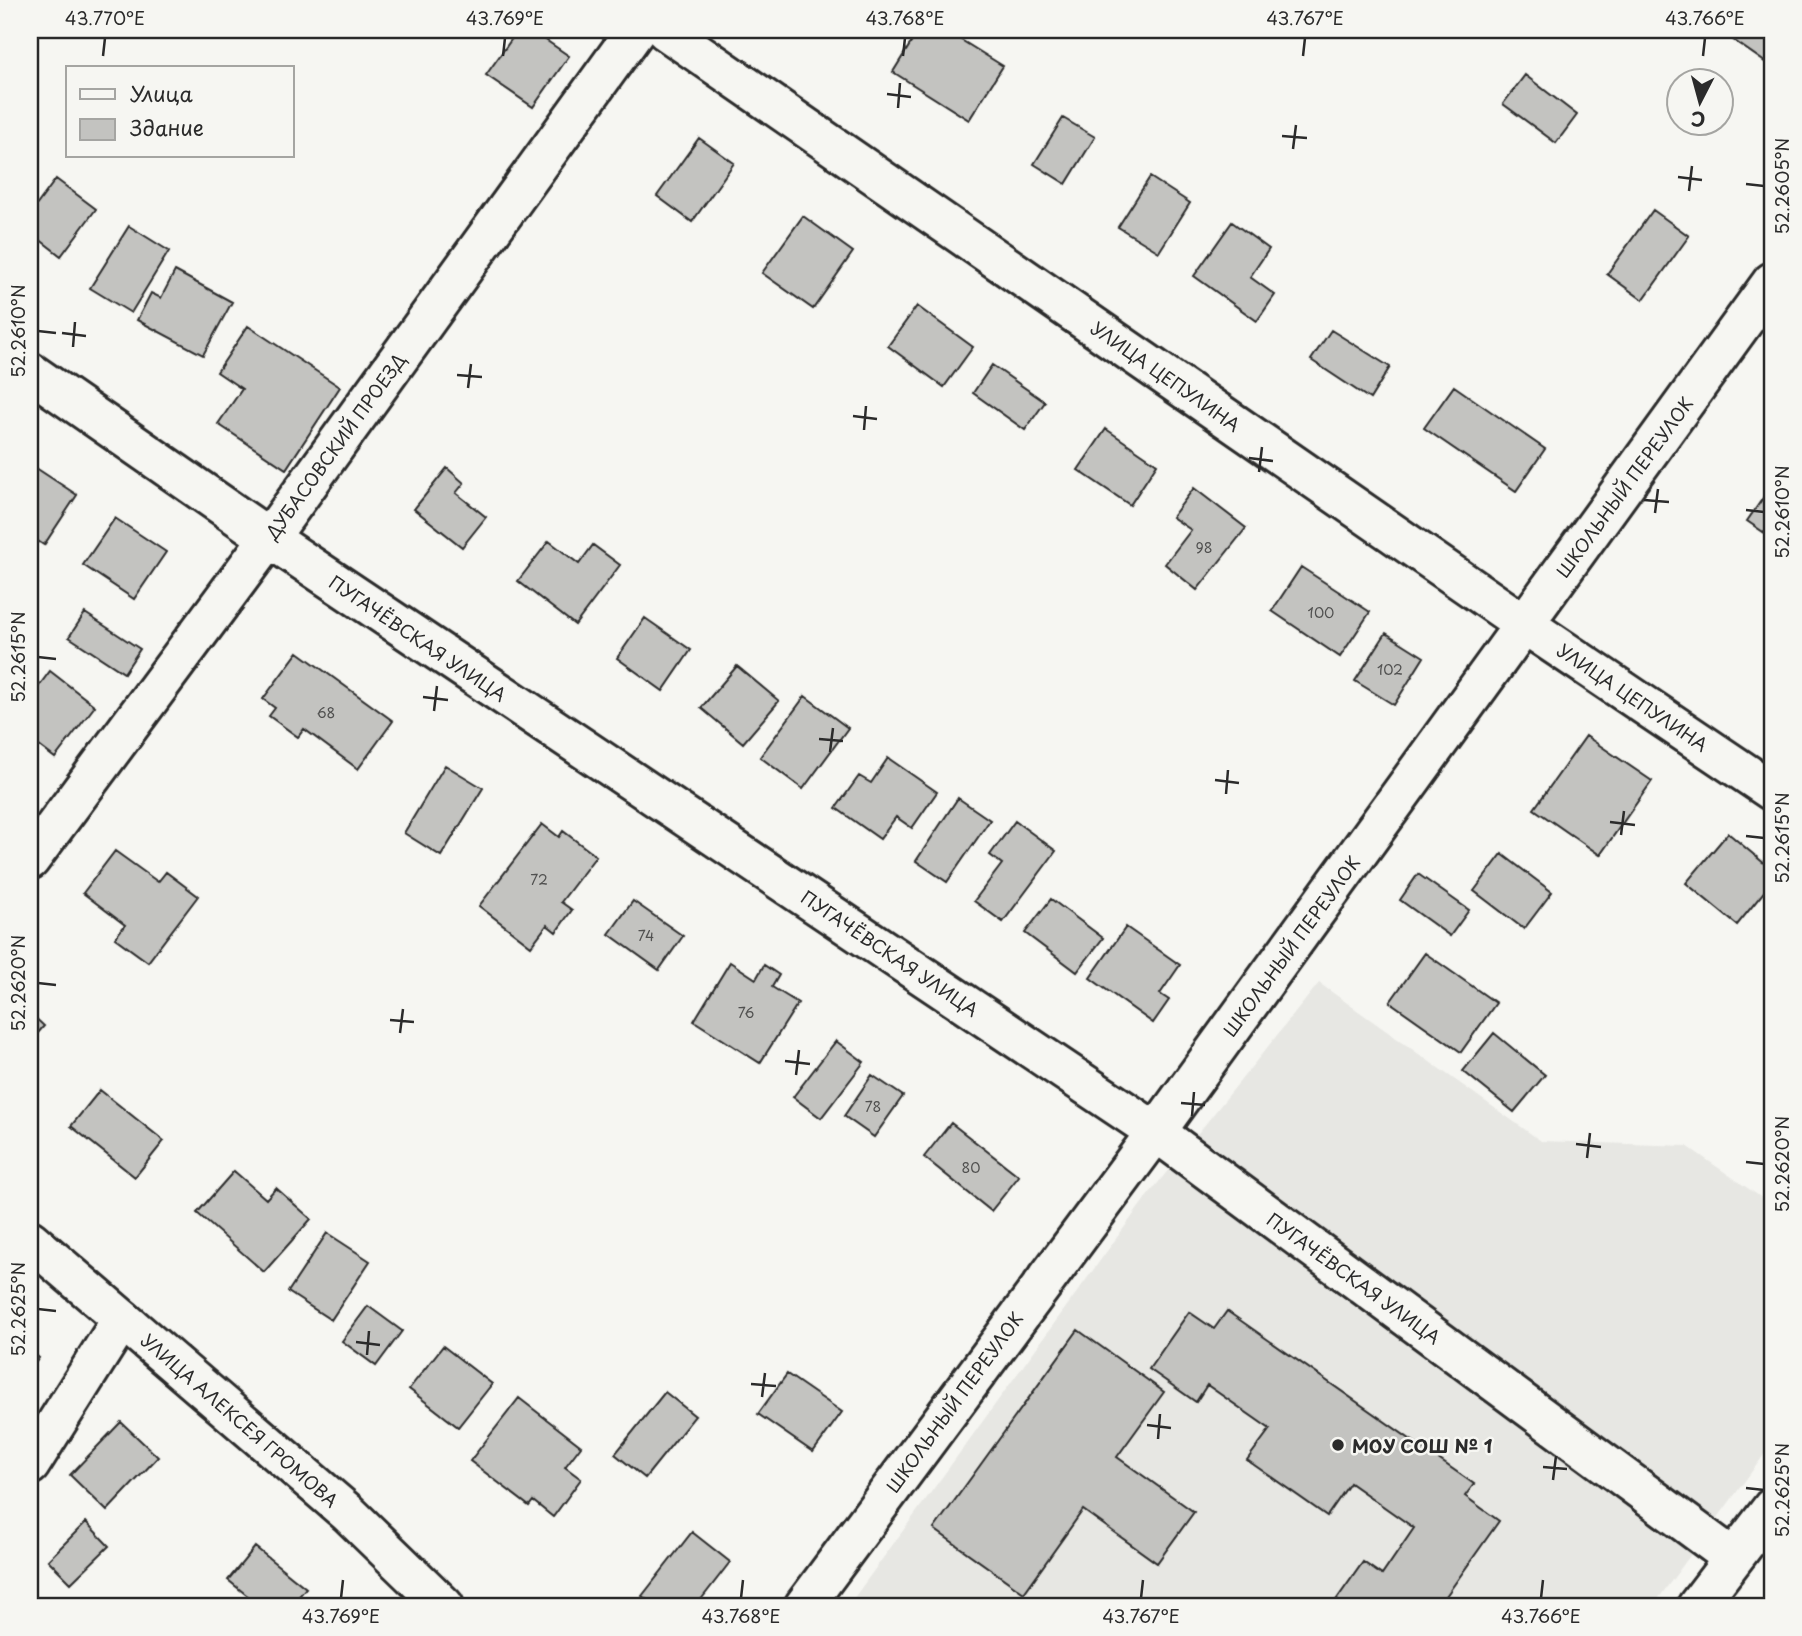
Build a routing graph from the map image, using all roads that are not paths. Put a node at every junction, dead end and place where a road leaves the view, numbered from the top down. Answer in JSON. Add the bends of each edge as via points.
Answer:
{"nodes":[{"id":1,"x":636,"y":30,"type":"edge"},
{"id":2,"x":665,"y":30,"type":"edge"},
{"id":3,"x":1772,"y":282,"type":"edge"},
{"id":4,"x":30,"y":372,"type":"edge"},
{"id":5,"x":269,"y":538,"type":"junction"},
{"id":6,"x":1524,"y":624,"type":"junction"},
{"id":7,"x":1772,"y":791,"type":"edge"},
{"id":8,"x":30,"y":860,"type":"edge"},
{"id":9,"x":1156,"y":1132,"type":"junction"},
{"id":10,"x":30,"y":1240,"type":"edge"},
{"id":11,"x":122,"y":1320,"type":"junction"},
{"id":12,"x":30,"y":1465,"type":"edge"},
{"id":13,"x":1772,"y":1508,"type":"edge"},
{"id":14,"x":1733,"y":1558,"type":"junction"},
{"id":15,"x":444,"y":1606,"type":"edge"},
{"id":16,"x":804,"y":1606,"type":"edge"},
{"id":17,"x":1697,"y":1606,"type":"edge"}],
"edges":[{"from":1,"to":5,"type":"street","name":"ДУБАСОВСКИЙ ПРОЕЗД"},
{"from":2,"to":6,"type":"street","name":"УЛИЦА ЦЕПУЛИНА"},
{"from":3,"to":6,"type":"street","name":"ШКОЛЬНЫЙ ПЕРЕУЛОК"},
{"from":4,"to":5,"type":"street","name":"ПУГАЧЁВСКАЯ УЛИЦА"},
{"from":5,"to":8,"type":"street","name":"ДУБАСОВСКИЙ ПРОЕЗД"},
{"from":5,"to":9,"type":"street","name":"ПУГАЧЁВСКАЯ УЛИЦА"},
{"from":6,"to":7,"type":"street","name":"УЛИЦА ЦЕПУЛИНА"},
{"from":6,"to":9,"type":"street","name":"ШКОЛЬНЫЙ ПЕРЕУЛОК"},
{"from":9,"to":14,"type":"street","name":"ПУГАЧЁВСКАЯ УЛИЦА"},
{"from":9,"to":16,"type":"street","name":"ШКОЛЬНЫЙ ПЕРЕУЛОК"},
{"from":10,"to":11,"type":"street","name":"УЛИЦА АЛЕКСЕЯ ГРОМОВА"},
{"from":11,"to":12,"type":"street"},
{"from":11,"to":15,"type":"street","name":"УЛИЦА АЛЕКСЕЯ ГРОМОВА","via":[[348,1513]]},
{"from":13,"to":14,"type":"street"},
{"from":14,"to":17,"type":"street"}]}
